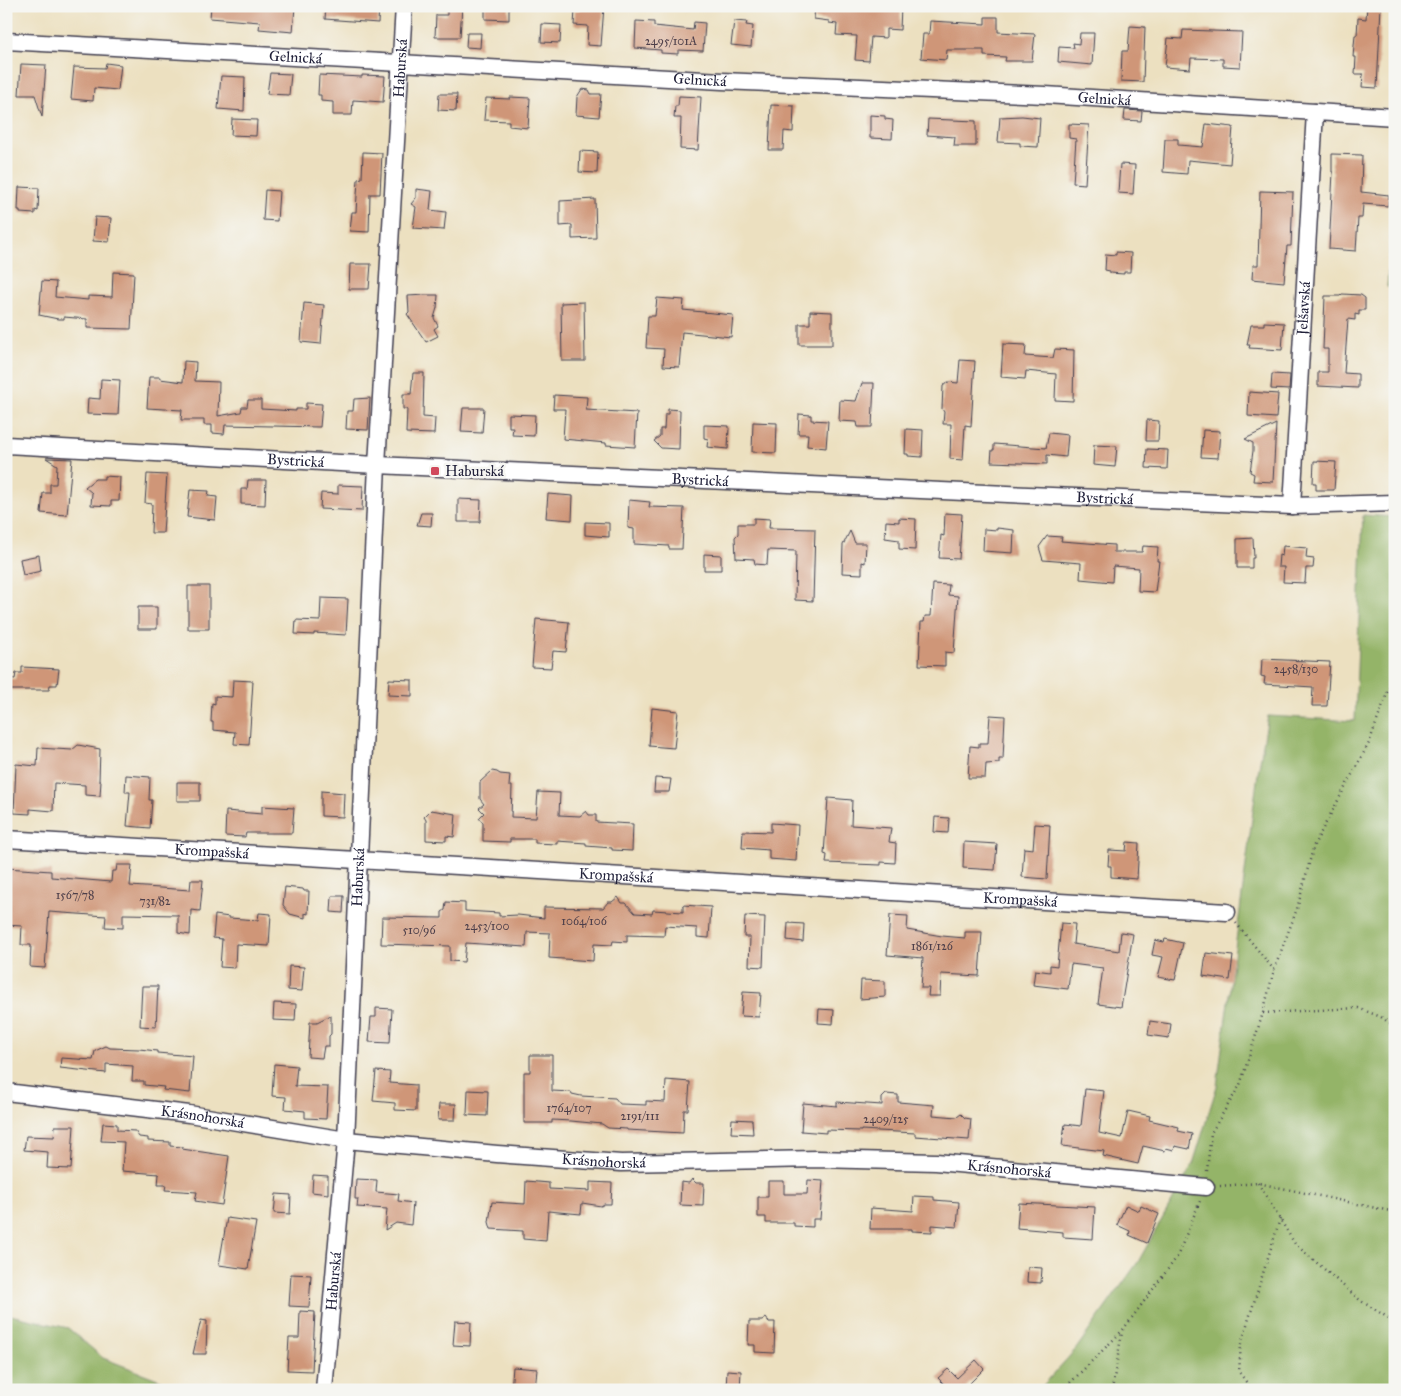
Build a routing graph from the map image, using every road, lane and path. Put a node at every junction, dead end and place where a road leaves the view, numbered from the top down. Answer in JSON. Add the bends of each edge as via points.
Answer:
{"nodes":[{"id":1,"x":404,"y":6,"type":"edge"},
{"id":2,"x":6,"y":41,"type":"edge"},
{"id":3,"x":400,"y":64,"type":"junction"},
{"id":4,"x":1315,"y":112,"type":"junction"},
{"id":5,"x":1395,"y":117,"type":"edge"},
{"id":6,"x":6,"y":445,"type":"edge"},
{"id":7,"x":377,"y":465,"type":"junction"},
{"id":8,"x":1395,"y":503,"type":"edge"},
{"id":9,"x":1292,"y":506,"type":"junction"},
{"id":10,"x":1395,"y":672,"type":"edge"},
{"id":11,"x":6,"y":839,"type":"edge"},
{"id":12,"x":360,"y":860,"type":"junction"},
{"id":13,"x":1227,"y":912,"type":"joint"},
{"id":14,"x":1274,"y":970,"type":"junction"},
{"id":15,"x":1264,"y":1013,"type":"junction"},
{"id":16,"x":1395,"y":1027,"type":"edge"},
{"id":17,"x":6,"y":1092,"type":"edge"},
{"id":18,"x":346,"y":1140,"type":"junction"},
{"id":19,"x":1258,"y":1183,"type":"junction"},
{"id":20,"x":1206,"y":1187,"type":"junction"},
{"id":21,"x":1395,"y":1212,"type":"edge"},
{"id":22,"x":1280,"y":1219,"type":"junction"},
{"id":23,"x":1395,"y":1322,"type":"edge"},
{"id":24,"x":1122,"y":1330,"type":"junction"},
{"id":25,"x":324,"y":1390,"type":"edge"},
{"id":26,"x":1063,"y":1390,"type":"edge"},
{"id":27,"x":1112,"y":1390,"type":"edge"},
{"id":28,"x":1252,"y":1390,"type":"edge"}],
"edges":[{"from":1,"to":3,"type":"street","name":"Haburská"},
{"from":2,"to":3,"type":"street","name":"Gelnická"},
{"from":3,"to":4,"type":"street","name":"Gelnická","via":[[722,82],[1055,95]]},
{"from":3,"to":7,"type":"street","name":"Haburská"},
{"from":4,"to":5,"type":"street","name":"Gelnická"},
{"from":4,"to":9,"type":"street","name":"Jelšavská"},
{"from":6,"to":7,"type":"street","name":"Bystrická"},
{"from":7,"to":9,"type":"street","name":"Bystrická"},
{"from":7,"to":12,"type":"street","name":"Haburská"},
{"from":8,"to":9,"type":"street","name":"Bystrická"},
{"from":10,"to":14,"type":"path","via":[[1369,743],[1314,845],[1297,909]]},
{"from":11,"to":12,"type":"street","name":"Krompašská"},
{"from":12,"to":13,"type":"street","name":"Krompašská"},
{"from":12,"to":18,"type":"street","name":"Haburská"},
{"from":13,"to":14,"type":"path"},
{"from":14,"to":15,"type":"path"},
{"from":15,"to":16,"type":"path","via":[[1358,1008],[1381,1017]]},
{"from":15,"to":20,"type":"path","via":[[1240,1085],[1211,1134]]},
{"from":17,"to":18,"type":"street","name":"Krásnohorská","via":[[189,1114]]},
{"from":18,"to":20,"type":"street","name":"Krásnohorská","via":[[621,1163],[817,1159],[936,1162]]},
{"from":18,"to":25,"type":"street","name":"Haburská"},
{"from":19,"to":20,"type":"path"},
{"from":19,"to":21,"type":"path"},
{"from":19,"to":22,"type":"path"},
{"from":20,"to":24,"type":"path","via":[[1177,1257]]},
{"from":22,"to":23,"type":"path","via":[[1296,1244],[1360,1301]]},
{"from":22,"to":28,"type":"path","via":[[1241,1344],[1239,1372]]},
{"from":24,"to":26,"type":"path"},
{"from":24,"to":27,"type":"path"}]}
